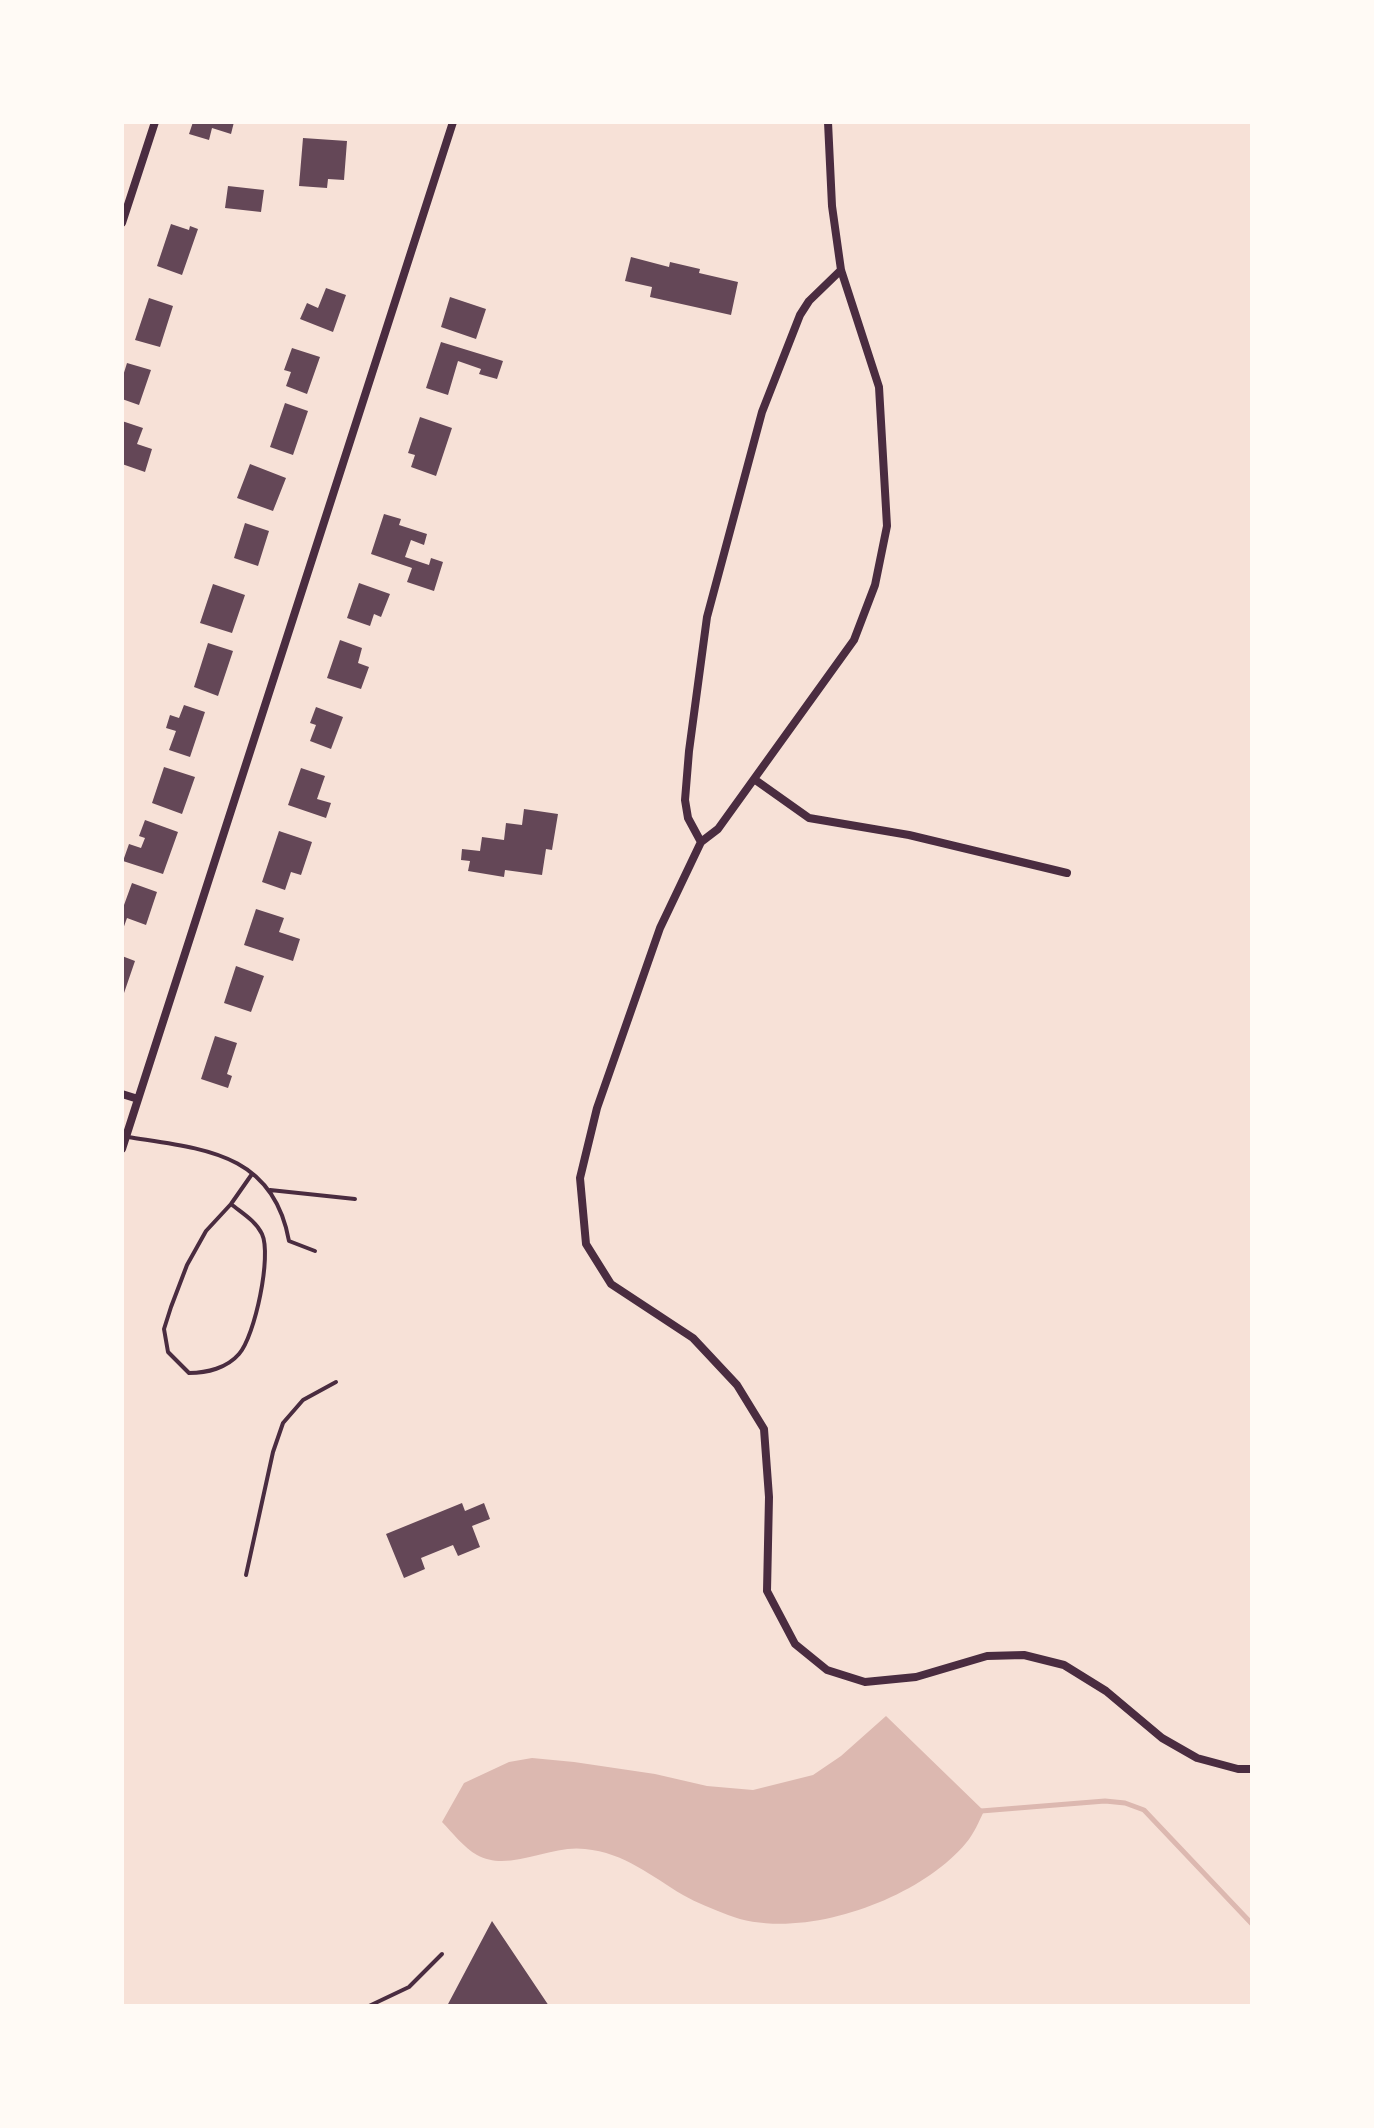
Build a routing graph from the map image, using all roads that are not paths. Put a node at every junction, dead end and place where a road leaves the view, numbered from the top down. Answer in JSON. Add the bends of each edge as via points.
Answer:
{"nodes":[{"id":1,"x":155,"y":122,"type":"edge"},
{"id":2,"x":453,"y":122,"type":"edge"},
{"id":3,"x":828,"y":122,"type":"edge"},
{"id":4,"x":122,"y":223,"type":"edge"},
{"id":5,"x":841,"y":270,"type":"junction"},
{"id":6,"x":754,"y":779,"type":"junction"},
{"id":7,"x":701,"y":842,"type":"junction"},
{"id":8,"x":1067,"y":873,"type":"dead end"},
{"id":9,"x":122,"y":1094,"type":"edge"},
{"id":10,"x":138,"y":1099,"type":"junction"},
{"id":11,"x":126,"y":1136,"type":"junction"},
{"id":12,"x":122,"y":1149,"type":"edge"},
{"id":13,"x":252,"y":1174,"type":"junction"},
{"id":14,"x":270,"y":1190,"type":"junction"},
{"id":15,"x":355,"y":1199,"type":"dead end"},
{"id":16,"x":231,"y":1204,"type":"junction"},
{"id":17,"x":315,"y":1251,"type":"dead end"},
{"id":18,"x":336,"y":1382,"type":"dead end"},
{"id":19,"x":246,"y":1575,"type":"dead end"},
{"id":20,"x":1252,"y":1769,"type":"edge"},
{"id":21,"x":442,"y":1954,"type":"dead end"},
{"id":22,"x":369,"y":2006,"type":"edge"}],
"edges":[{"from":1,"to":4,"type":"street"},
{"from":2,"to":10,"type":"street"},
{"from":3,"to":5,"type":"street"},
{"from":5,"to":6,"type":"street","via":[[879,387],[887,526],[875,585],[854,640]]},
{"from":5,"to":7,"type":"street","via":[[800,315],[762,412],[707,617],[685,800]]},
{"from":6,"to":7,"type":"street","via":[[718,829]]},
{"from":6,"to":8,"type":"street","via":[[809,818],[909,835]]},
{"from":7,"to":20,"type":"street","via":[[660,928],[597,1108],[580,1178],[586,1244],[611,1284],[693,1338],[737,1385],[764,1429],[767,1591],[795,1644],[827,1670],[865,1682],[916,1677],[987,1656],[1024,1655],[1064,1665],[1197,1758]]},
{"from":9,"to":10,"type":"street"},
{"from":10,"to":11,"type":"street"},
{"from":11,"to":12,"type":"street"},
{"from":11,"to":13,"type":"lane","via":[[208,1150]]},
{"from":13,"to":14,"type":"lane"},
{"from":13,"to":16,"type":"lane"},
{"from":14,"to":15,"type":"lane"},
{"from":14,"to":17,"type":"lane","via":[[284,1214],[289,1241]]},
{"from":16,"to":16,"type":"lane","via":[[206,1231],[187,1265],[164,1329],[168,1352],[189,1373],[225,1366],[240,1353],[251,1331],[265,1258],[263,1236]]},
{"from":18,"to":19,"type":"lane","via":[[303,1400],[283,1423]]},
{"from":21,"to":22,"type":"lane","via":[[409,1987]]}]}
